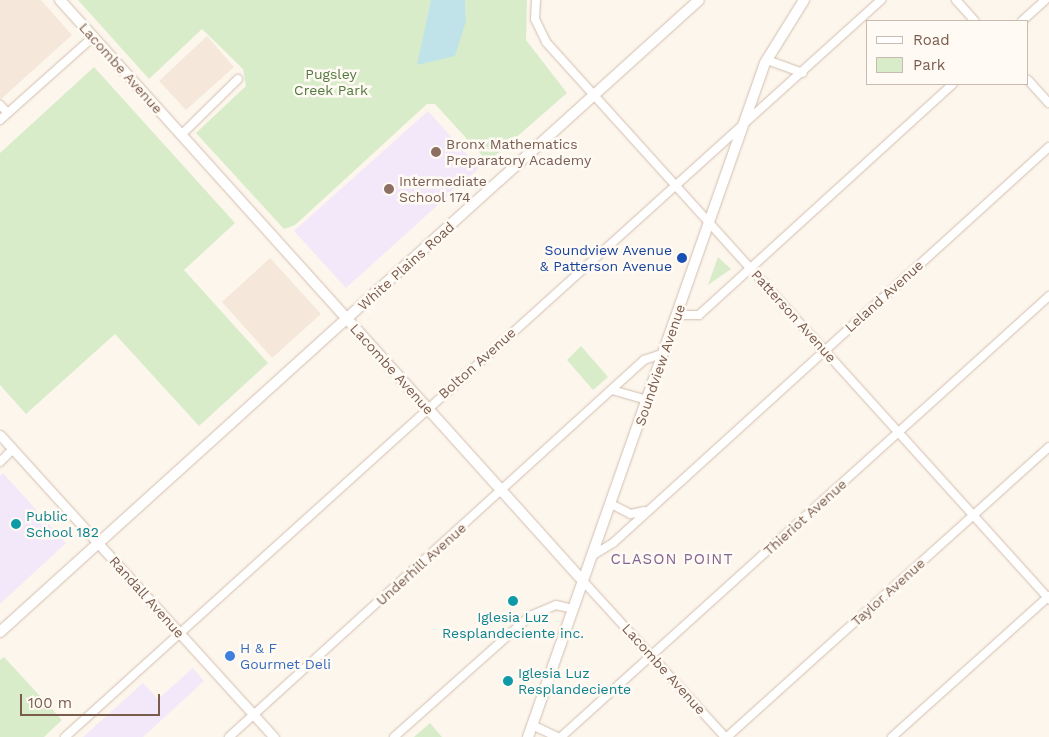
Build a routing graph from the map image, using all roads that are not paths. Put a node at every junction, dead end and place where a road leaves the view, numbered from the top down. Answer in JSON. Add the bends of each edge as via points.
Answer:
{"nodes":[{"id":1,"x":60,"y":0,"type":"edge"},
{"id":2,"x":536,"y":0,"type":"edge"},
{"id":3,"x":699,"y":0,"type":"edge"},
{"id":4,"x":804,"y":0,"type":"edge"},
{"id":5,"x":881,"y":0,"type":"edge"},
{"id":6,"x":956,"y":0,"type":"edge"},
{"id":7,"x":1045,"y":0,"type":"edge"},
{"id":8,"x":974,"y":20,"type":"edge"},
{"id":9,"x":1023,"y":20,"type":"edge"},
{"id":10,"x":93,"y":37,"type":"junction"},
{"id":11,"x":767,"y":60,"type":"junction"},
{"id":12,"x":803,"y":73,"type":"junction"},
{"id":13,"x":238,"y":79,"type":"dead end"},
{"id":14,"x":1029,"y":81,"type":"edge"},
{"id":15,"x":952,"y":85,"type":"edge"},
{"id":16,"x":595,"y":96,"type":"junction"},
{"id":17,"x":1049,"y":103,"type":"edge"},
{"id":18,"x":0,"y":105,"type":"edge"},
{"id":19,"x":8,"y":113,"type":"junction"},
{"id":20,"x":0,"y":120,"type":"edge"},
{"id":21,"x":746,"y":122,"type":"junction"},
{"id":22,"x":181,"y":135,"type":"junction"},
{"id":23,"x":1049,"y":147,"type":"edge"},
{"id":24,"x":674,"y":184,"type":"junction"},
{"id":25,"x":710,"y":223,"type":"junction"},
{"id":26,"x":750,"y":267,"type":"junction"},
{"id":27,"x":1049,"y":296,"type":"edge"},
{"id":28,"x":677,"y":315,"type":"junction"},
{"id":29,"x":348,"y":319,"type":"junction"},
{"id":30,"x":824,"y":350,"type":"junction"},
{"id":31,"x":664,"y":353,"type":"junction"},
{"id":32,"x":612,"y":390,"type":"junction"},
{"id":33,"x":648,"y":400,"type":"junction"},
{"id":34,"x":428,"y":408,"type":"junction"},
{"id":35,"x":898,"y":432,"type":"junction"},
{"id":36,"x":0,"y":435,"type":"edge"},
{"id":37,"x":1049,"y":447,"type":"edge"},
{"id":38,"x":13,"y":449,"type":"junction"},
{"id":39,"x":0,"y":462,"type":"edge"},
{"id":40,"x":502,"y":490,"type":"junction"},
{"id":41,"x":612,"y":504,"type":"junction"},
{"id":42,"x":652,"y":505,"type":"junction"},
{"id":43,"x":973,"y":515,"type":"junction"},
{"id":44,"x":98,"y":543,"type":"junction"},
{"id":45,"x":593,"y":555,"type":"junction"},
{"id":46,"x":583,"y":581,"type":"junction"},
{"id":47,"x":1048,"y":598,"type":"edge"},
{"id":48,"x":573,"y":609,"type":"junction"},
{"id":49,"x":0,"y":632,"type":"edge"},
{"id":50,"x":179,"y":632,"type":"junction"},
{"id":51,"x":651,"y":655,"type":"junction"},
{"id":52,"x":254,"y":714,"type":"junction"},
{"id":53,"x":532,"y":725,"type":"junction"},
{"id":54,"x":65,"y":737,"type":"edge"},
{"id":55,"x":228,"y":737,"type":"edge"},
{"id":56,"x":274,"y":737,"type":"edge"},
{"id":57,"x":394,"y":737,"type":"edge"},
{"id":58,"x":528,"y":737,"type":"edge"},
{"id":59,"x":560,"y":737,"type":"edge"},
{"id":60,"x":726,"y":737,"type":"edge"},
{"id":61,"x":892,"y":737,"type":"edge"}],
"edges":[{"from":1,"to":10,"type":"main road","name":"Lacombe Avenue"},
{"from":2,"to":16,"type":"street","name":"Patterson Avenue","via":[[539,32]]},
{"from":3,"to":16,"type":"main road","name":"White Plains Road"},
{"from":4,"to":11,"type":"main road","name":"Soundview Avenue"},
{"from":5,"to":12,"type":"street","name":"Bolton Avenue"},
{"from":6,"to":8,"type":"street"},
{"from":7,"to":9,"type":"street"},
{"from":10,"to":19,"type":"street"},
{"from":10,"to":22,"type":"main road","name":"Lacombe Avenue"},
{"from":11,"to":12,"type":"street"},
{"from":11,"to":21,"type":"main road","name":"Soundview Avenue"},
{"from":12,"to":21,"type":"street","name":"Bolton Avenue"},
{"from":13,"to":22,"type":"street"},
{"from":14,"to":17,"type":"street"},
{"from":15,"to":26,"type":"street"},
{"from":16,"to":24,"type":"street","name":"Patterson Avenue"},
{"from":16,"to":29,"type":"main road","name":"White Plains Road"},
{"from":18,"to":19,"type":"street"},
{"from":19,"to":20,"type":"street"},
{"from":21,"to":24,"type":"street","name":"Bolton Avenue"},
{"from":21,"to":25,"type":"main road","name":"Soundview Avenue"},
{"from":22,"to":29,"type":"main road","name":"Lacombe Avenue"},
{"from":23,"to":30,"type":"street","name":"Leland Avenue"},
{"from":24,"to":25,"type":"street","name":"Patterson Avenue"},
{"from":24,"to":34,"type":"street","name":"Bolton Avenue"},
{"from":25,"to":26,"type":"street","name":"Patterson Avenue"},
{"from":25,"to":28,"type":"main road","name":"Soundview Avenue"},
{"from":26,"to":28,"type":"street","via":[[699,315]]},
{"from":26,"to":30,"type":"street","name":"Patterson Avenue"},
{"from":27,"to":35,"type":"street","name":"Thieriot Avenue"},
{"from":28,"to":31,"type":"main road","name":"Soundview Avenue"},
{"from":29,"to":34,"type":"main road","name":"Lacombe Avenue"},
{"from":29,"to":44,"type":"main road","name":"White Plains Road"},
{"from":30,"to":35,"type":"street","name":"Patterson Avenue"},
{"from":30,"to":42,"type":"street","name":"Leland Avenue"},
{"from":31,"to":32,"type":"street","name":"Underhill Avenue","via":[[644,360]]},
{"from":31,"to":33,"type":"main road","name":"Soundview Avenue"},
{"from":32,"to":33,"type":"street"},
{"from":32,"to":40,"type":"street","name":"Underhill Avenue"},
{"from":33,"to":41,"type":"main road","name":"Soundview Avenue"},
{"from":34,"to":40,"type":"main road","name":"Lacombe Avenue"},
{"from":34,"to":50,"type":"street","name":"Bolton Avenue"},
{"from":35,"to":43,"type":"street","name":"Patterson Avenue"},
{"from":35,"to":51,"type":"street","name":"Thieriot Avenue"},
{"from":36,"to":38,"type":"street","name":"Randall Avenue"},
{"from":37,"to":43,"type":"street","name":"Taylor Avenue"},
{"from":38,"to":39,"type":"street"},
{"from":38,"to":44,"type":"street","name":"Randall Avenue"},
{"from":40,"to":46,"type":"main road","name":"Lacombe Avenue"},
{"from":40,"to":52,"type":"street","name":"Underhill Avenue"},
{"from":41,"to":42,"type":"street","name":"Leland Avenue","via":[[631,514]]},
{"from":41,"to":45,"type":"main road","name":"Soundview Avenue"},
{"from":42,"to":45,"type":"street","name":"Leland Avenue","via":[[613,543]]},
{"from":43,"to":47,"type":"street","name":"Patterson Avenue"},
{"from":43,"to":60,"type":"street","name":"Taylor Avenue"},
{"from":44,"to":49,"type":"main road","name":"White Plains Road"},
{"from":44,"to":50,"type":"street","name":"Randall Avenue"},
{"from":45,"to":46,"type":"main road","name":"Soundview Avenue"},
{"from":46,"to":48,"type":"main road","name":"Soundview Avenue"},
{"from":46,"to":51,"type":"street","name":"Lacombe Avenue"},
{"from":47,"to":61,"type":"street"},
{"from":48,"to":53,"type":"main road","name":"Soundview Avenue"},
{"from":48,"to":57,"type":"street","via":[[556,605],[530,616]]},
{"from":50,"to":52,"type":"street","name":"Randall Avenue"},
{"from":50,"to":54,"type":"street","name":"Bolton Avenue"},
{"from":51,"to":59,"type":"street","name":"Thieriot Avenue"},
{"from":51,"to":60,"type":"street","name":"Lacombe Avenue"},
{"from":52,"to":55,"type":"street","name":"Underhill Avenue"},
{"from":52,"to":56,"type":"street","name":"Randall Avenue"},
{"from":53,"to":58,"type":"main road","name":"Soundview Avenue"},
{"from":53,"to":59,"type":"street","name":"Thieriot Avenue"}]}
